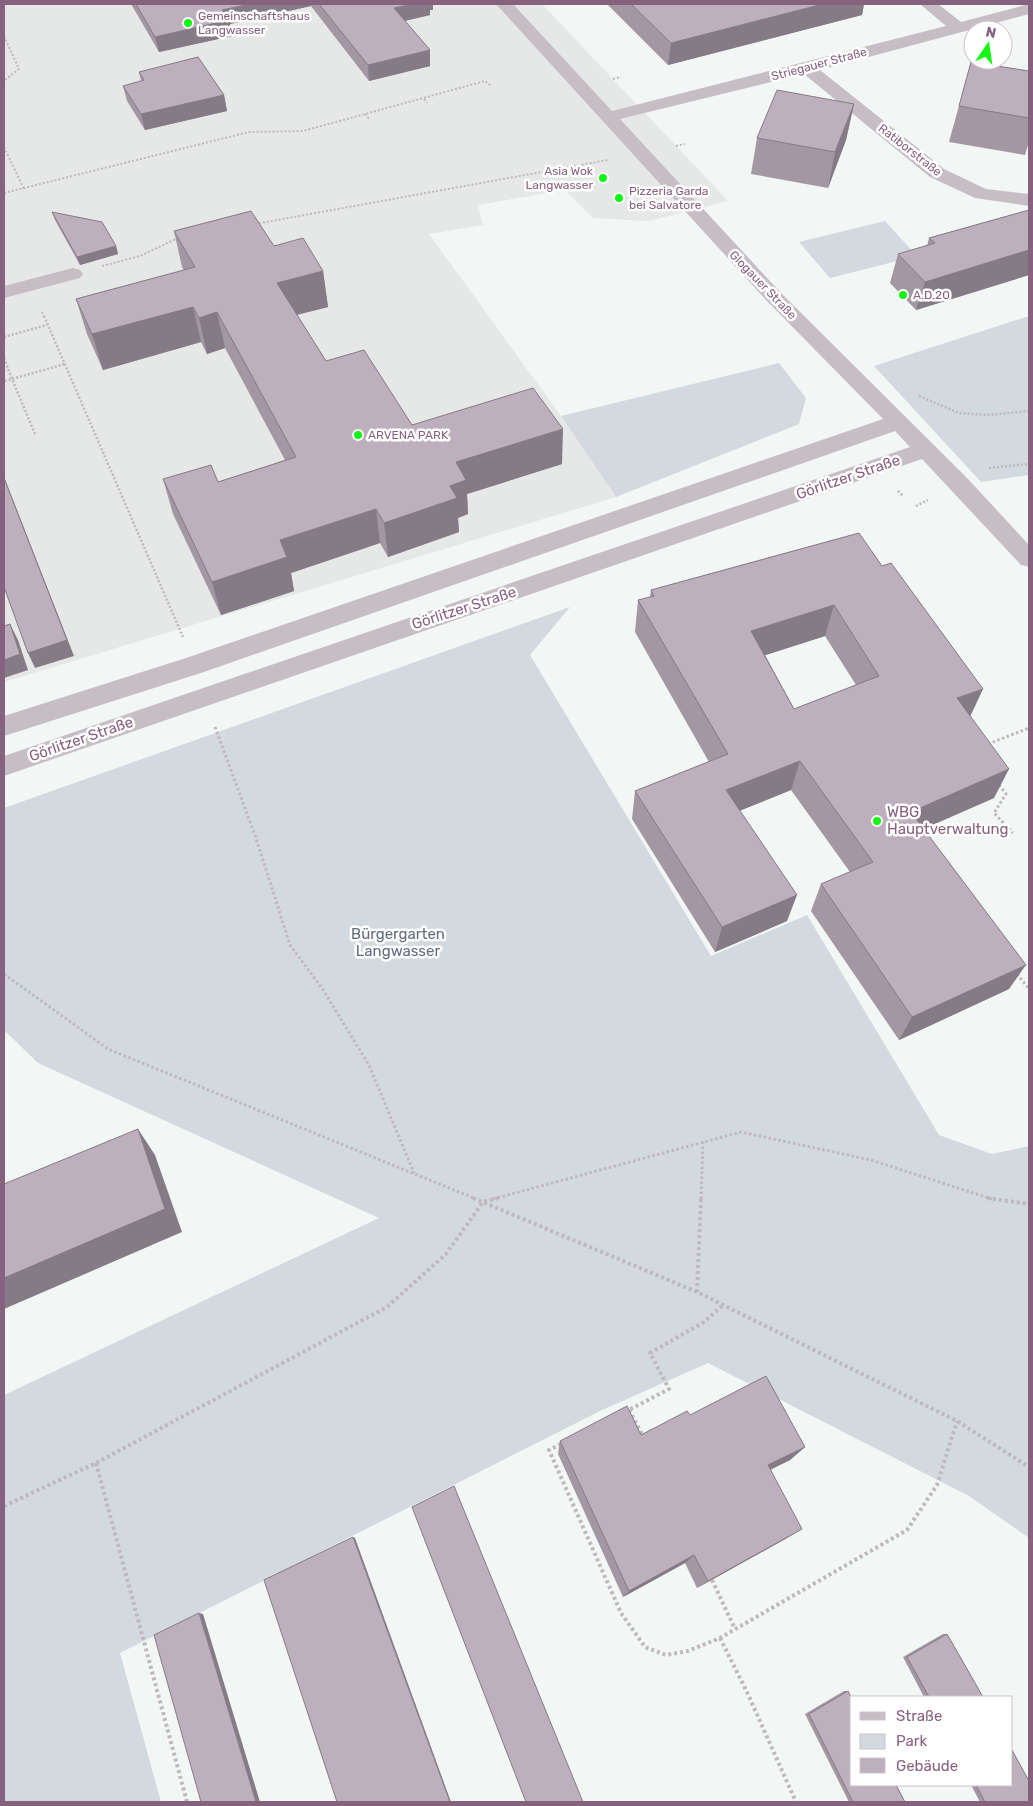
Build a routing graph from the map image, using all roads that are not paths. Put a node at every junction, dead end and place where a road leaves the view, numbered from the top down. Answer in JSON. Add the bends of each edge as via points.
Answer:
{"nodes":[{"id":1,"x":504,"y":4,"type":"edge"},
{"id":2,"x":928,"y":4,"type":"edge"},
{"id":3,"x":1029,"y":8,"type":"edge"},
{"id":4,"x":957,"y":27,"type":"junction"},
{"id":5,"x":807,"y":68,"type":"junction"},
{"id":6,"x":608,"y":117,"type":"junction"},
{"id":7,"x":1029,"y":200,"type":"edge"},
{"id":8,"x":72,"y":274,"type":"road end"},
{"id":9,"x":4,"y":292,"type":"edge"},
{"id":10,"x":898,"y":422,"type":"junction"},
{"id":11,"x":925,"y":450,"type":"junction"},
{"id":12,"x":1029,"y":559,"type":"edge"},
{"id":13,"x":386,"y":599,"type":"junction"},
{"id":14,"x":401,"y":628,"type":"junction"},
{"id":15,"x":4,"y":726,"type":"edge"},
{"id":16,"x":4,"y":766,"type":"edge"}],
"edges":[{"from":1,"to":6,"type":"street","name":"Glogauer Straße"},
{"from":2,"to":4,"type":"street"},
{"from":3,"to":4,"type":"street","name":"Striegauer Straße"},
{"from":4,"to":5,"type":"street","name":"Striegauer Straße"},
{"from":5,"to":6,"type":"street","name":"Striegauer Straße"},
{"from":5,"to":7,"type":"street","name":"Ratiborstraße","via":[[937,174],[982,194]]},
{"from":6,"to":10,"type":"street","name":"Glogauer Straße","via":[[774,298]]},
{"from":8,"to":9,"type":"street"},
{"from":10,"to":11,"type":"street","name":"Glogauer Straße"},
{"from":10,"to":13,"type":"street"},
{"from":11,"to":12,"type":"street","name":"Glogauer Straße"},
{"from":11,"to":14,"type":"street","name":"Görlitzer Straße"},
{"from":13,"to":14,"type":"street"},
{"from":13,"to":15,"type":"street"},
{"from":14,"to":16,"type":"street","name":"Görlitzer Straße"}]}
